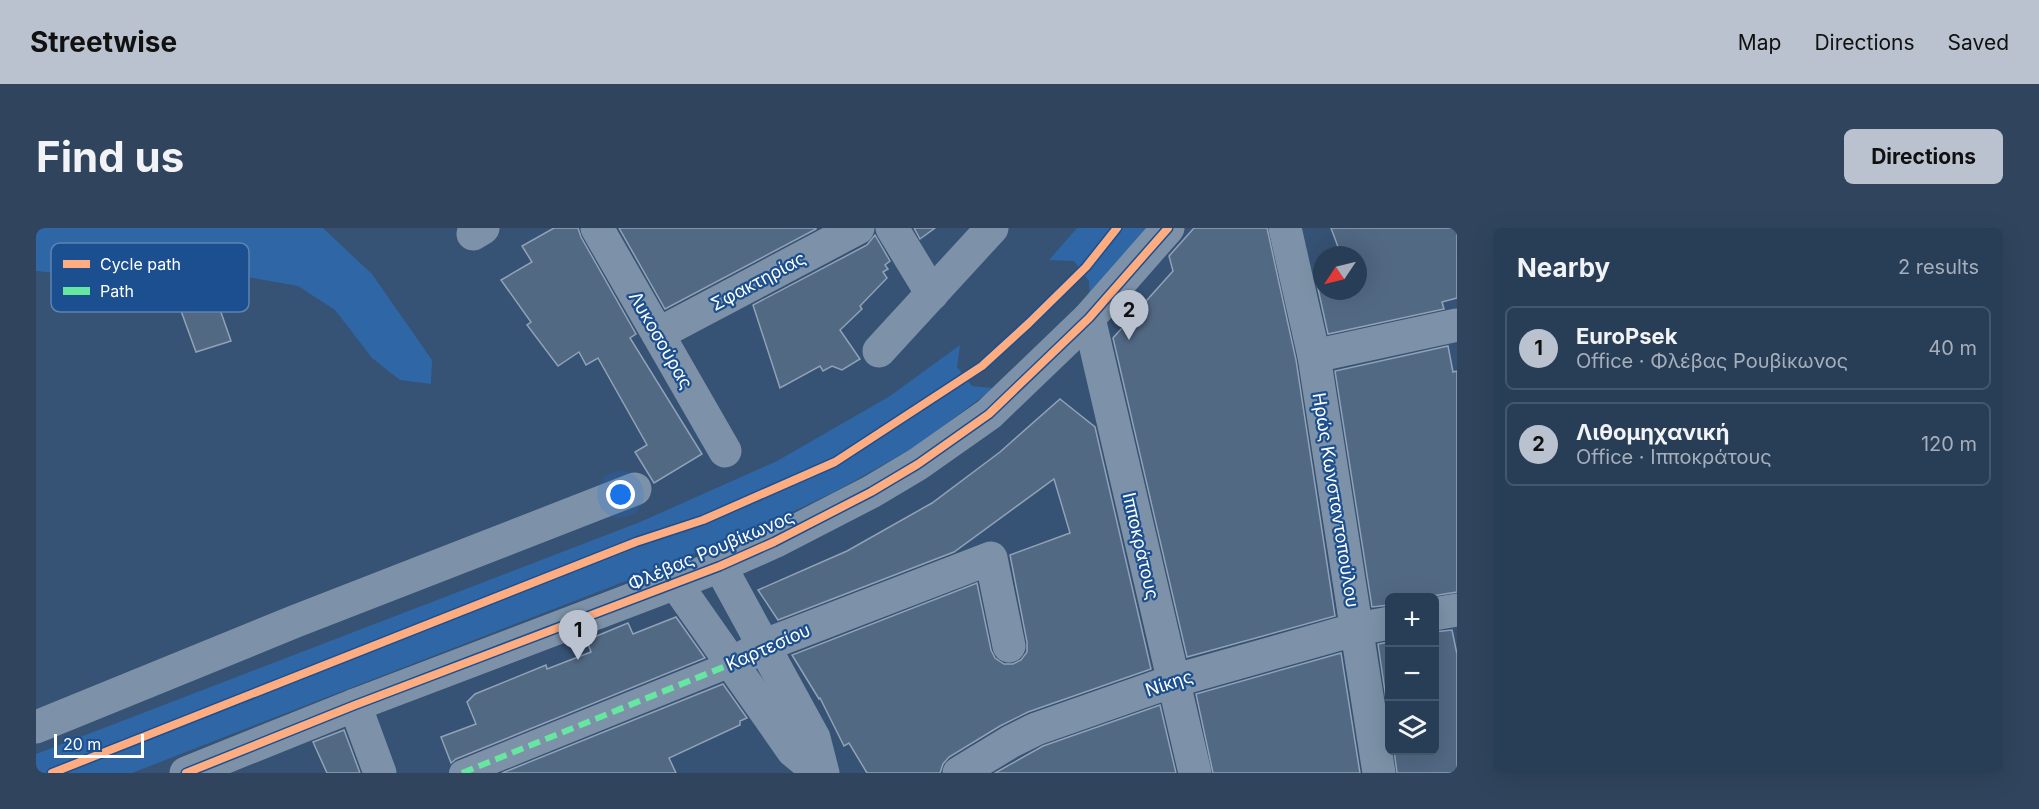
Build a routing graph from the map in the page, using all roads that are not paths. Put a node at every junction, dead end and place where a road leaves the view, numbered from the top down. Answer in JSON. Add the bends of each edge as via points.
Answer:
{"nodes":[{"id":1,"x":597,"y":228,"type":"edge"},
{"id":2,"x":858,"y":228,"type":"edge"},
{"id":3,"x":892,"y":228,"type":"edge"},
{"id":4,"x":992,"y":228,"type":"edge"},
{"id":5,"x":1168,"y":228,"type":"edge"},
{"id":6,"x":1285,"y":228,"type":"edge"},
{"id":7,"x":932,"y":294,"type":"junction"},
{"id":8,"x":1089,"y":318,"type":"junction"},
{"id":9,"x":1457,"y":325,"type":"edge"},
{"id":10,"x":657,"y":334,"type":"junction"},
{"id":11,"x":879,"y":351,"type":"dead end"},
{"id":12,"x":1314,"y":356,"type":"junction"},
{"id":13,"x":725,"y":451,"type":"dead end"},
{"id":14,"x":635,"y":489,"type":"dead end"},
{"id":15,"x":720,"y":566,"type":"junction"},
{"id":16,"x":676,"y":584,"type":"junction"},
{"id":17,"x":1457,"y":611,"type":"edge"},
{"id":18,"x":1439,"y":613,"type":"edge"},
{"id":19,"x":1385,"y":623,"type":"edge"},
{"id":20,"x":1357,"y":629,"type":"junction"},
{"id":21,"x":765,"y":645,"type":"junction"},
{"id":22,"x":1009,"y":646,"type":"dead end"},
{"id":23,"x":730,"y":664,"type":"junction"},
{"id":24,"x":1173,"y":681,"type":"junction"},
{"id":25,"x":355,"y":705,"type":"junction"},
{"id":26,"x":36,"y":727,"type":"edge"},
{"id":27,"x":187,"y":773,"type":"edge"},
{"id":28,"x":380,"y":773,"type":"edge"},
{"id":29,"x":462,"y":773,"type":"edge"},
{"id":30,"x":821,"y":773,"type":"edge"},
{"id":31,"x":958,"y":773,"type":"edge"},
{"id":32,"x":1195,"y":773,"type":"edge"},
{"id":33,"x":1379,"y":773,"type":"edge"}],
"edges":[{"from":1,"to":10,"type":"street","name":"Λυκοσούρας"},
{"from":2,"to":10,"type":"street","name":"Σφακτηρίας"},
{"from":3,"to":7,"type":"street"},
{"from":4,"to":7,"type":"street"},
{"from":5,"to":8,"type":"street","name":"Φλέβας Ρουβίκωνος"},
{"from":6,"to":12,"type":"street","name":"Ηρώς Κωνσταντοπούλου"},
{"from":7,"to":11,"type":"street"},
{"from":8,"to":15,"type":"street","name":"Φλέβας Ρουβίκωνος","via":[[989,414],[918,464],[774,542]]},
{"from":8,"to":24,"type":"street","name":"Ιπποκράτους"},
{"from":9,"to":12,"type":"street"},
{"from":10,"to":13,"type":"street","name":"Λυκοσούρας"},
{"from":12,"to":20,"type":"street","name":"Ηρώς Κωνσταντοπούλου"},
{"from":14,"to":26,"type":"street"},
{"from":15,"to":16,"type":"street","name":"Φλέβας Ρουβίκωνος"},
{"from":15,"to":21,"type":"street"},
{"from":16,"to":23,"type":"street"},
{"from":16,"to":25,"type":"street","name":"Φλέβας Ρουβίκωνος"},
{"from":17,"to":18,"type":"street"},
{"from":19,"to":20,"type":"street","name":"Νίκης"},
{"from":20,"to":24,"type":"street","name":"Νίκης"},
{"from":20,"to":33,"type":"street","name":"Ηρώς Κωνσταντοπούλου"},
{"from":21,"to":22,"type":"street","name":"Καρτεσίου","via":[[992,558]]},
{"from":21,"to":23,"type":"street","name":"Καρτεσίου"},
{"from":21,"to":30,"type":"street","via":[[814,738]]},
{"from":23,"to":29,"type":"street","name":"Καρτεσίου"},
{"from":23,"to":30,"type":"street","via":[[792,751]]},
{"from":24,"to":31,"type":"street","name":"Νίκης","via":[[1036,729]]},
{"from":24,"to":32,"type":"street","name":"Ιπποκράτους"},
{"from":25,"to":27,"type":"street","name":"Φλέβας Ρουβίκωνος"},
{"from":25,"to":28,"type":"street"}]}
